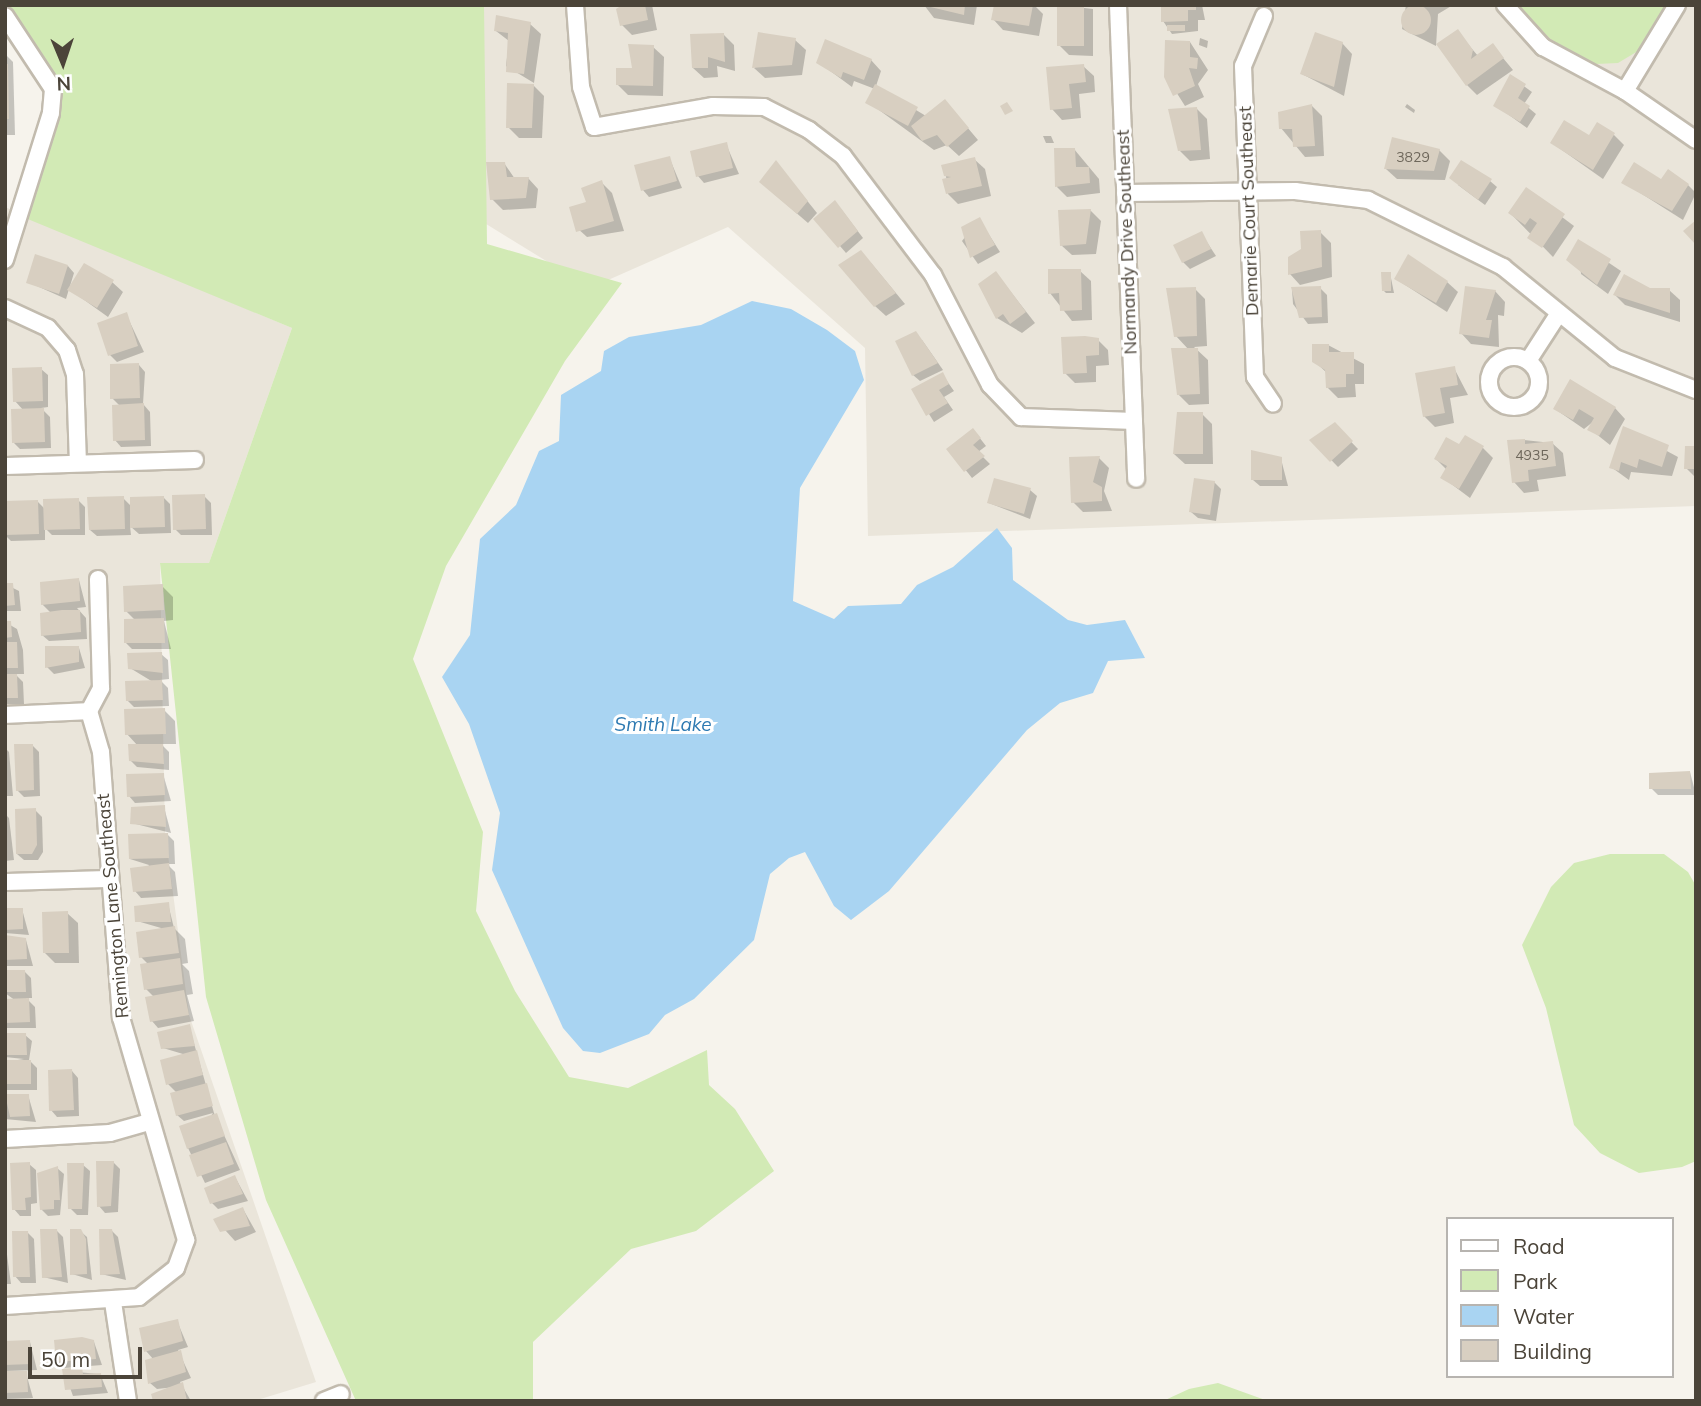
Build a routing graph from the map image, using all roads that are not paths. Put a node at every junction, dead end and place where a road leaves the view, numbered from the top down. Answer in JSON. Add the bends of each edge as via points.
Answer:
{"nodes":[{"id":1,"x":575,"y":5,"type":"edge"},
{"id":2,"x":1118,"y":5,"type":"edge"},
{"id":3,"x":1505,"y":5,"type":"edge"},
{"id":4,"x":1677,"y":5,"type":"edge"},
{"id":5,"x":5,"y":16,"type":"edge"},
{"id":6,"x":1264,"y":16,"type":"dead end"},
{"id":7,"x":1625,"y":91,"type":"junction"},
{"id":8,"x":1696,"y":139,"type":"edge"},
{"id":9,"x":1248,"y":191,"type":"junction"},
{"id":10,"x":1125,"y":193,"type":"junction"},
{"id":11,"x":5,"y":260,"type":"edge"},
{"id":12,"x":5,"y":308,"type":"edge"},
{"id":13,"x":1559,"y":313,"type":"junction"},
{"id":14,"x":1528,"y":361,"type":"dead end"},
{"id":15,"x":1696,"y":390,"type":"edge"},
{"id":16,"x":1273,"y":404,"type":"dead end"},
{"id":17,"x":1135,"y":421,"type":"junction"},
{"id":18,"x":195,"y":460,"type":"dead end"},
{"id":19,"x":78,"y":463,"type":"junction"},
{"id":20,"x":5,"y":466,"type":"edge"},
{"id":21,"x":1136,"y":479,"type":"dead end"},
{"id":22,"x":98,"y":579,"type":"dead end"},
{"id":23,"x":89,"y":711,"type":"junction"},
{"id":24,"x":5,"y":715,"type":"edge"},
{"id":25,"x":107,"y":879,"type":"junction"},
{"id":26,"x":5,"y":882,"type":"edge"},
{"id":27,"x":149,"y":1122,"type":"junction"},
{"id":28,"x":5,"y":1139,"type":"edge"},
{"id":29,"x":113,"y":1301,"type":"junction"},
{"id":30,"x":5,"y":1306,"type":"edge"},
{"id":31,"x":341,"y":1394,"type":"dead end"},
{"id":32,"x":128,"y":1401,"type":"edge"},
{"id":33,"x":324,"y":1401,"type":"edge"}],
"edges":[{"from":1,"to":17,"type":"street","via":[[581,87],[594,127],[764,107],[809,130],[843,156],[933,275],[990,385],[1021,417]]},
{"from":2,"to":10,"type":"street","name":"Normandy Drive Southeast"},
{"from":3,"to":7,"type":"street","via":[[1543,47]]},
{"from":4,"to":7,"type":"street"},
{"from":5,"to":11,"type":"street","via":[[53,89],[51,113]]},
{"from":6,"to":9,"type":"street","name":"Demarie Court Southeast","via":[[1243,66]]},
{"from":7,"to":8,"type":"street"},
{"from":9,"to":10,"type":"street"},
{"from":9,"to":13,"type":"street","via":[[1368,200],[1503,267]]},
{"from":9,"to":16,"type":"street","name":"Demarie Court Southeast","via":[[1255,377]]},
{"from":10,"to":17,"type":"street","name":"Normandy Drive Southeast"},
{"from":12,"to":19,"type":"street","via":[[48,328],[67,349],[75,374]]},
{"from":13,"to":14,"type":"street"},
{"from":13,"to":15,"type":"street","via":[[1615,358]]},
{"from":17,"to":21,"type":"street","name":"Normandy Drive Southeast"},
{"from":18,"to":19,"type":"street"},
{"from":19,"to":20,"type":"street"},
{"from":22,"to":23,"type":"street","via":[[101,688]]},
{"from":23,"to":24,"type":"street"},
{"from":23,"to":25,"type":"street","name":"Remington Lane Southeast","via":[[99,732]]},
{"from":25,"to":26,"type":"street"},
{"from":25,"to":27,"type":"street","name":"Remington Lane Southeast","via":[[121,1018]]},
{"from":27,"to":28,"type":"street","via":[[110,1133]]},
{"from":27,"to":29,"type":"street","name":"Remington Lane Southeast","via":[[185,1230],[176,1268],[139,1297]]},
{"from":29,"to":30,"type":"street"},
{"from":29,"to":32,"type":"street"},
{"from":31,"to":33,"type":"street"}]}
